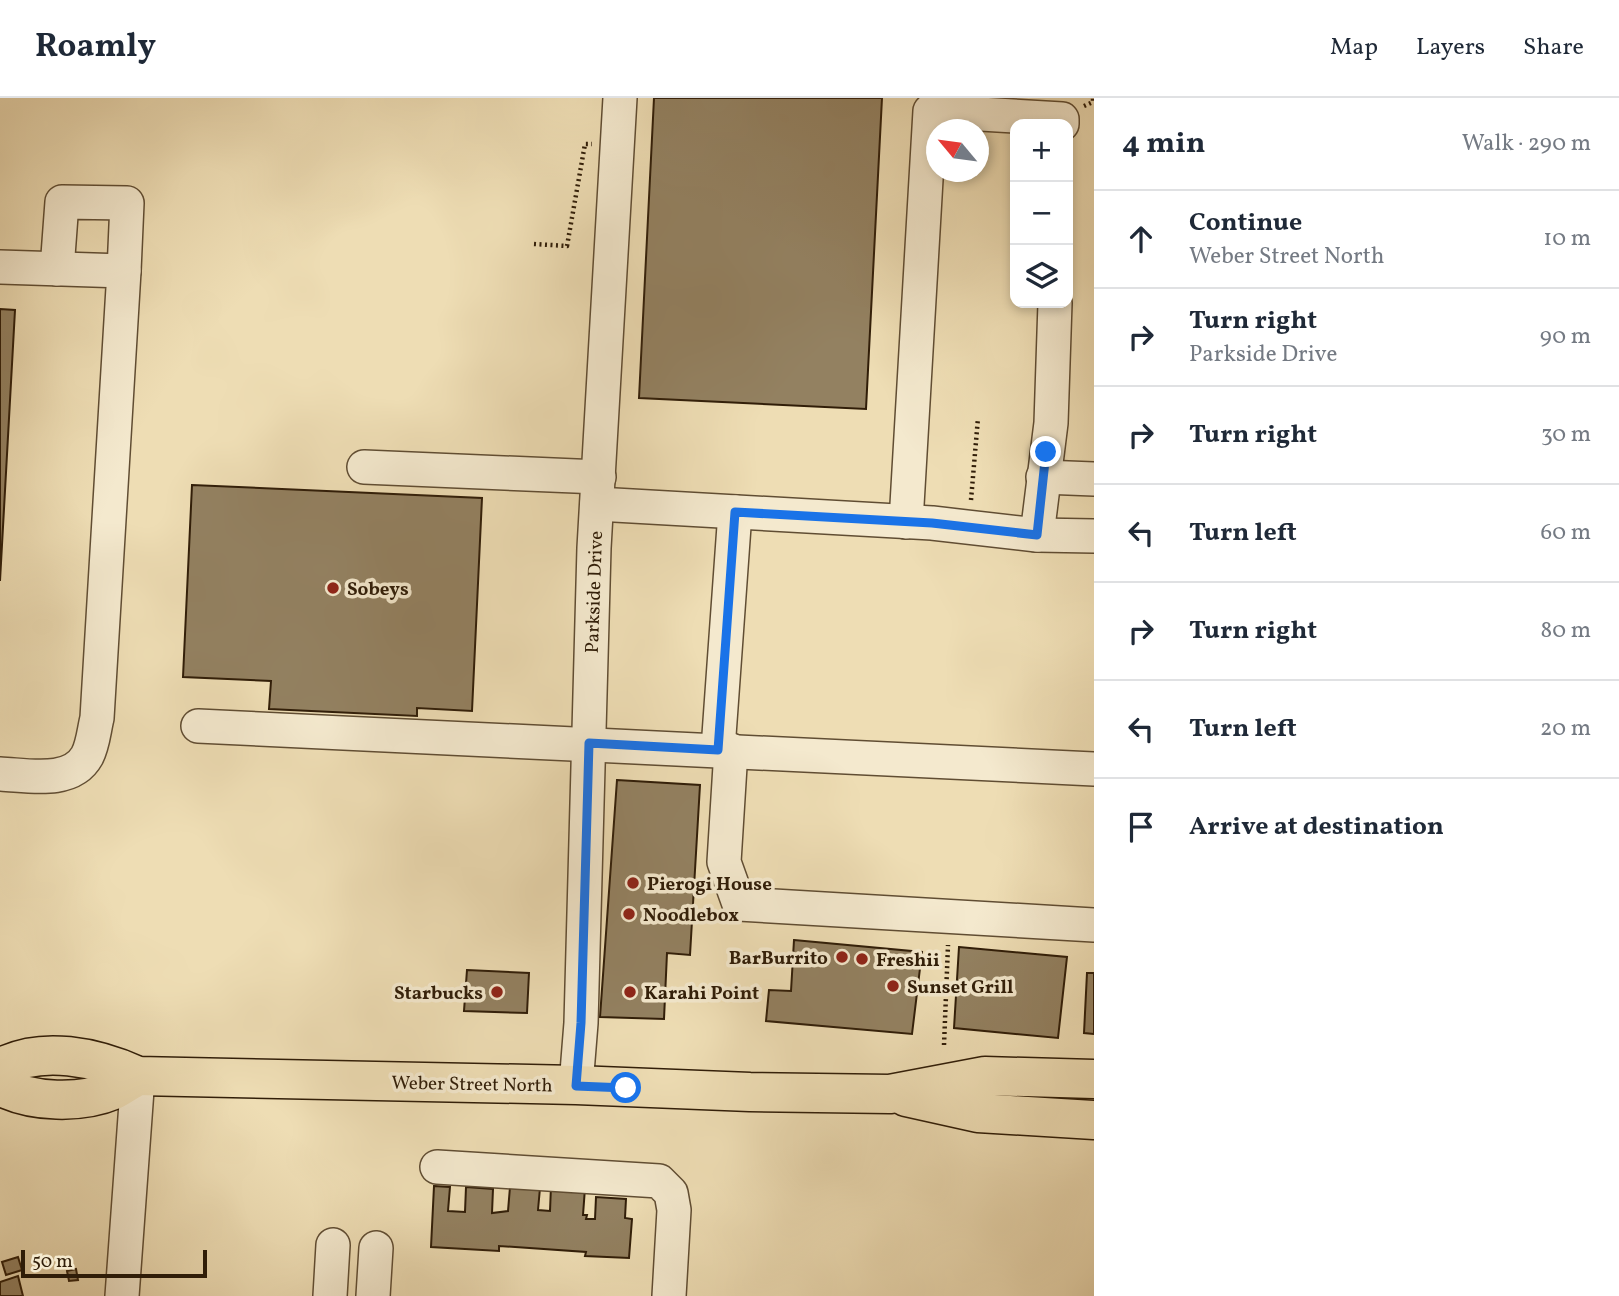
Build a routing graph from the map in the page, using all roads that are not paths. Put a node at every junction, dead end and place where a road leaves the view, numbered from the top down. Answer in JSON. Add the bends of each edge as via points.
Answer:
{"nodes":[{"id":1,"x":620,"y":98,"type":"edge"},
{"id":2,"x":1047,"y":119,"type":"edge"},
{"id":3,"x":0,"y":267,"type":"edge"},
{"id":4,"x":57,"y":269,"type":"junction"},
{"id":5,"x":124,"y":271,"type":"junction"},
{"id":6,"x":1055,"y":308,"type":"edge"},
{"id":7,"x":364,"y":467,"type":"dead end"},
{"id":8,"x":1043,"y":477,"type":"junction"},
{"id":9,"x":1094,"y":479,"type":"edge"},
{"id":10,"x":598,"y":491,"type":"junction"},
{"id":11,"x":735,"y":512,"type":"junction"},
{"id":12,"x":906,"y":522,"type":"junction"},
{"id":13,"x":1037,"y":535,"type":"junction"},
{"id":14,"x":1094,"y":536,"type":"edge"},
{"id":15,"x":198,"y":726,"type":"dead end"},
{"id":16,"x":589,"y":743,"type":"junction"},
{"id":17,"x":724,"y":750,"type":"junction"},
{"id":18,"x":1094,"y":769,"type":"edge"},
{"id":19,"x":0,"y":774,"type":"edge"},
{"id":20,"x":1094,"y":925,"type":"edge"},
{"id":21,"x":0,"y":1068,"type":"edge"},
{"id":22,"x":138,"y":1076,"type":"junction"},
{"id":23,"x":1094,"y":1079,"type":"edge"},
{"id":24,"x":0,"y":1086,"type":"edge"},
{"id":25,"x":576,"y":1086,"type":"junction"},
{"id":26,"x":890,"y":1094,"type":"junction"},
{"id":27,"x":1094,"y":1120,"type":"edge"},
{"id":28,"x":437,"y":1167,"type":"dead end"},
{"id":29,"x":333,"y":1245,"type":"dead end"},
{"id":30,"x":376,"y":1248,"type":"dead end"},
{"id":31,"x":122,"y":1296,"type":"edge"},
{"id":32,"x":330,"y":1296,"type":"edge"},
{"id":33,"x":373,"y":1296,"type":"edge"},
{"id":34,"x":669,"y":1296,"type":"edge"}],
"edges":[{"from":1,"to":10,"type":"street","name":"Parkside Drive"},
{"from":2,"to":12,"type":"street","via":[[930,111]]},
{"from":3,"to":4,"type":"street"},
{"from":4,"to":5,"type":"street"},
{"from":4,"to":5,"type":"street","via":[[62,202],[127,203]]},
{"from":5,"to":19,"type":"street","via":[[97,718],[87,756],[70,773]]},
{"from":6,"to":8,"type":"street","via":[[1051,424]]},
{"from":7,"to":10,"type":"street"},
{"from":8,"to":9,"type":"street"},
{"from":8,"to":13,"type":"street"},
{"from":10,"to":11,"type":"street"},
{"from":10,"to":16,"type":"street","name":"Parkside Drive"},
{"from":11,"to":12,"type":"street"},
{"from":11,"to":17,"type":"street"},
{"from":12,"to":13,"type":"street"},
{"from":13,"to":14,"type":"street"},
{"from":15,"to":16,"type":"street"},
{"from":16,"to":17,"type":"street"},
{"from":16,"to":25,"type":"street","name":"Parkside Drive"},
{"from":17,"to":18,"type":"street"},
{"from":17,"to":20,"type":"street","via":[[724,862],[739,904]]},
{"from":21,"to":22,"type":"main road","name":"Weber Street North","via":[[31,1058],[71,1057],[114,1065]]},
{"from":22,"to":24,"type":"main road","name":"Weber Street North","via":[[116,1089],[83,1098],[24,1095]]},
{"from":22,"to":25,"type":"main road","name":"Weber Street North"},
{"from":22,"to":31,"type":"street"},
{"from":23,"to":26,"type":"main road","name":"Weber Street North","via":[[985,1076]]},
{"from":25,"to":26,"type":"main road","name":"Weber Street North"},
{"from":26,"to":27,"type":"main road","name":"Weber Street North","via":[[978,1113]]},
{"from":28,"to":34,"type":"street","via":[[659,1181],[671,1193],[674,1210]]},
{"from":29,"to":32,"type":"street"},
{"from":30,"to":33,"type":"street"}]}
